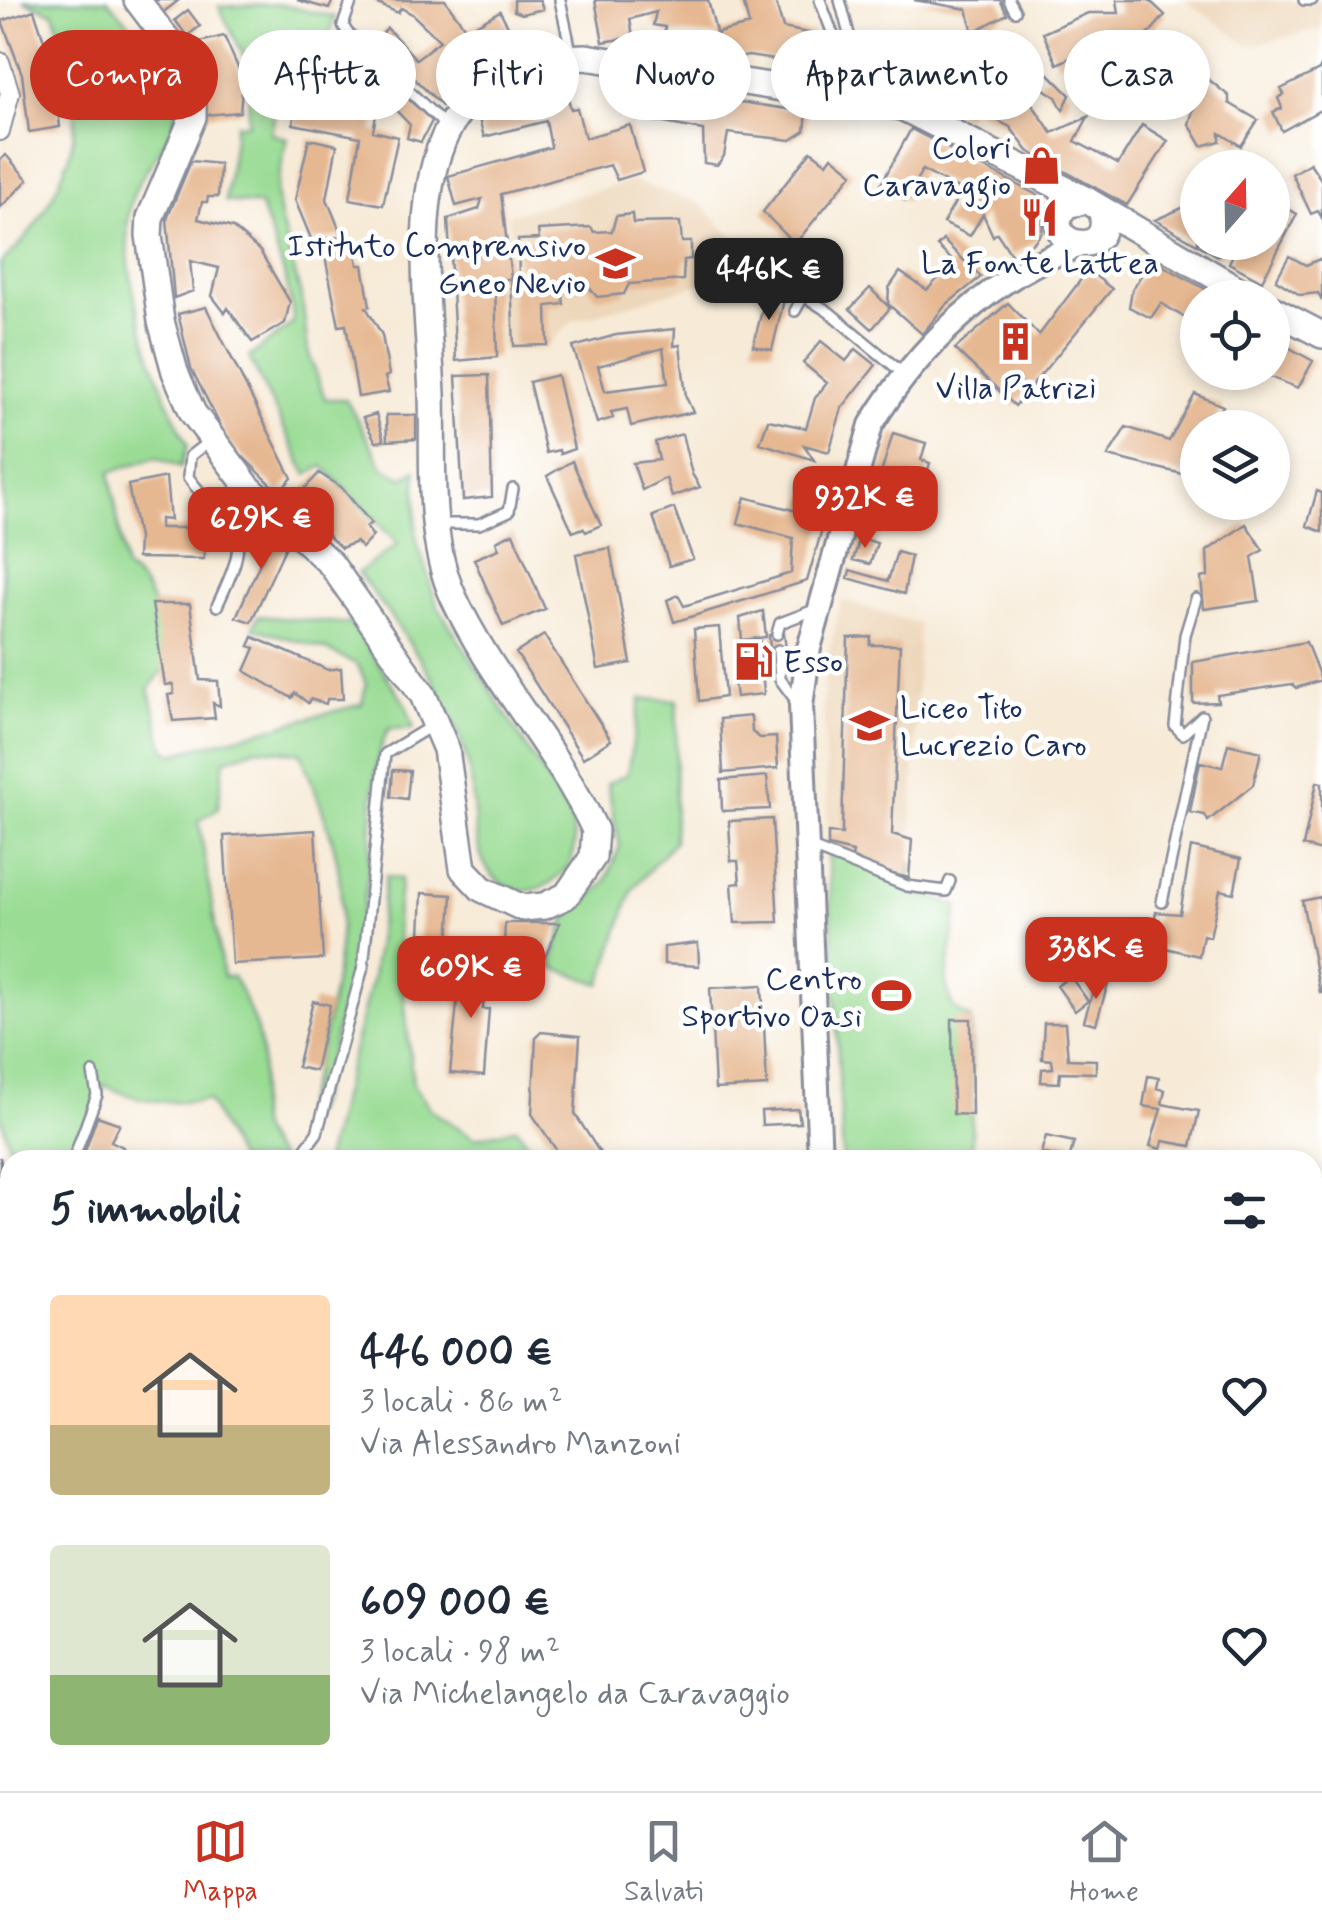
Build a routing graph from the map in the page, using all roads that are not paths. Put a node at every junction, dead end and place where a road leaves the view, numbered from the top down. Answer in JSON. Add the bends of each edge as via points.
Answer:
{"nodes":[{"id":1,"x":136,"y":0,"type":"edge"},
{"id":2,"x":352,"y":0,"type":"edge"},
{"id":3,"x":560,"y":0,"type":"edge"},
{"id":4,"x":820,"y":0,"type":"edge"},
{"id":5,"x":840,"y":0,"type":"edge"},
{"id":6,"x":1010,"y":0,"type":"edge"},
{"id":7,"x":1015,"y":11,"type":"dead end"},
{"id":8,"x":566,"y":30,"type":"edge"},
{"id":9,"x":833,"y":30,"type":"edge"},
{"id":10,"x":847,"y":30,"type":"edge"},
{"id":11,"x":579,"y":57,"type":"edge"},
{"id":12,"x":0,"y":62,"type":"edge"},
{"id":13,"x":771,"y":85,"type":"edge"},
{"id":14,"x":454,"y":120,"type":"edge"},
{"id":15,"x":929,"y":120,"type":"edge"},
{"id":16,"x":448,"y":128,"type":"junction"},
{"id":17,"x":0,"y":131,"type":"edge"},
{"id":18,"x":1081,"y":222,"type":"junction"},
{"id":19,"x":755,"y":272,"type":"dead end"},
{"id":20,"x":773,"y":276,"type":"junction"},
{"id":21,"x":1221,"y":280,"type":"edge"},
{"id":22,"x":727,"y":284,"type":"dead end"},
{"id":23,"x":757,"y":291,"type":"dead end"},
{"id":24,"x":804,"y":295,"type":"junction"},
{"id":25,"x":795,"y":311,"type":"dead end"},
{"id":26,"x":1290,"y":318,"type":"edge"},
{"id":27,"x":1322,"y":334,"type":"edge"},
{"id":28,"x":908,"y":376,"type":"junction"},
{"id":29,"x":210,"y":440,"type":"junction"},
{"id":30,"x":514,"y":489,"type":"dead end"},
{"id":31,"x":437,"y":524,"type":"junction"},
{"id":32,"x":1196,"y":599,"type":"dead end"},
{"id":33,"x":217,"y":606,"type":"dead end"},
{"id":34,"x":820,"y":608,"type":"junction"},
{"id":35,"x":777,"y":634,"type":"dead end"},
{"id":36,"x":778,"y":650,"type":"dead end"},
{"id":37,"x":802,"y":706,"type":"junction"},
{"id":38,"x":436,"y":723,"type":"junction"},
{"id":39,"x":808,"y":847,"type":"junction"},
{"id":40,"x":950,"y":881,"type":"dead end"},
{"id":41,"x":1162,"y":902,"type":"dead end"},
{"id":42,"x":93,"y":1073,"type":"dead end"},
{"id":43,"x":77,"y":1150,"type":"edge"},
{"id":44,"x":304,"y":1150,"type":"edge"},
{"id":45,"x":820,"y":1150,"type":"edge"}],
"edges":[{"from":1,"to":29,"type":"main road","via":[[192,83],[193,117],[150,218],[150,247],[174,372]]},
{"from":2,"to":16,"type":"lane","via":[[343,25],[347,32]]},
{"from":3,"to":8,"type":"lane"},
{"from":4,"to":9,"type":"lane"},
{"from":5,"to":10,"type":"lane"},
{"from":6,"to":7,"type":"lane"},
{"from":11,"to":13,"type":"main road"},
{"from":12,"to":17,"type":"street","via":[[10,93]]},
{"from":14,"to":16,"type":"main road"},
{"from":15,"to":18,"type":"main road","via":[[1048,182]]},
{"from":16,"to":31,"type":"main road","via":[[433,159],[424,206]]},
{"from":18,"to":21,"type":"main road","via":[[1142,235]]},
{"from":18,"to":28,"type":"street","via":[[1041,261],[987,294]]},
{"from":19,"to":20,"type":"lane"},
{"from":20,"to":22,"type":"lane","via":[[744,254],[729,269]]},
{"from":20,"to":23,"type":"lane"},
{"from":20,"to":24,"type":"lane"},
{"from":24,"to":25,"type":"lane"},
{"from":24,"to":28,"type":"lane"},
{"from":26,"to":27,"type":"main road"},
{"from":28,"to":34,"type":"street","via":[[871,425]]},
{"from":29,"to":33,"type":"lane","via":[[190,456],[188,477],[234,526],[240,548]]},
{"from":29,"to":38,"type":"main road","via":[[248,487],[332,564]]},
{"from":30,"to":31,"type":"lane","via":[[509,512],[497,519]]},
{"from":31,"to":38,"type":"main road","via":[[453,596],[594,830],[592,857],[566,896],[523,908],[482,889],[463,869]]},
{"from":32,"to":41,"type":"lane","via":[[1175,726],[1182,734],[1202,716]]},
{"from":34,"to":35,"type":"lane","via":[[780,624]]},
{"from":34,"to":37,"type":"street"},
{"from":36,"to":37,"type":"lane","via":[[780,679]]},
{"from":37,"to":39,"type":"street"},
{"from":38,"to":44,"type":"lane","via":[[385,754],[363,967],[317,1133]]},
{"from":39,"to":40,"type":"lane","via":[[907,886],[946,891]]},
{"from":39,"to":45,"type":"street"},
{"from":42,"to":43,"type":"lane","via":[[97,1095]]}]}
